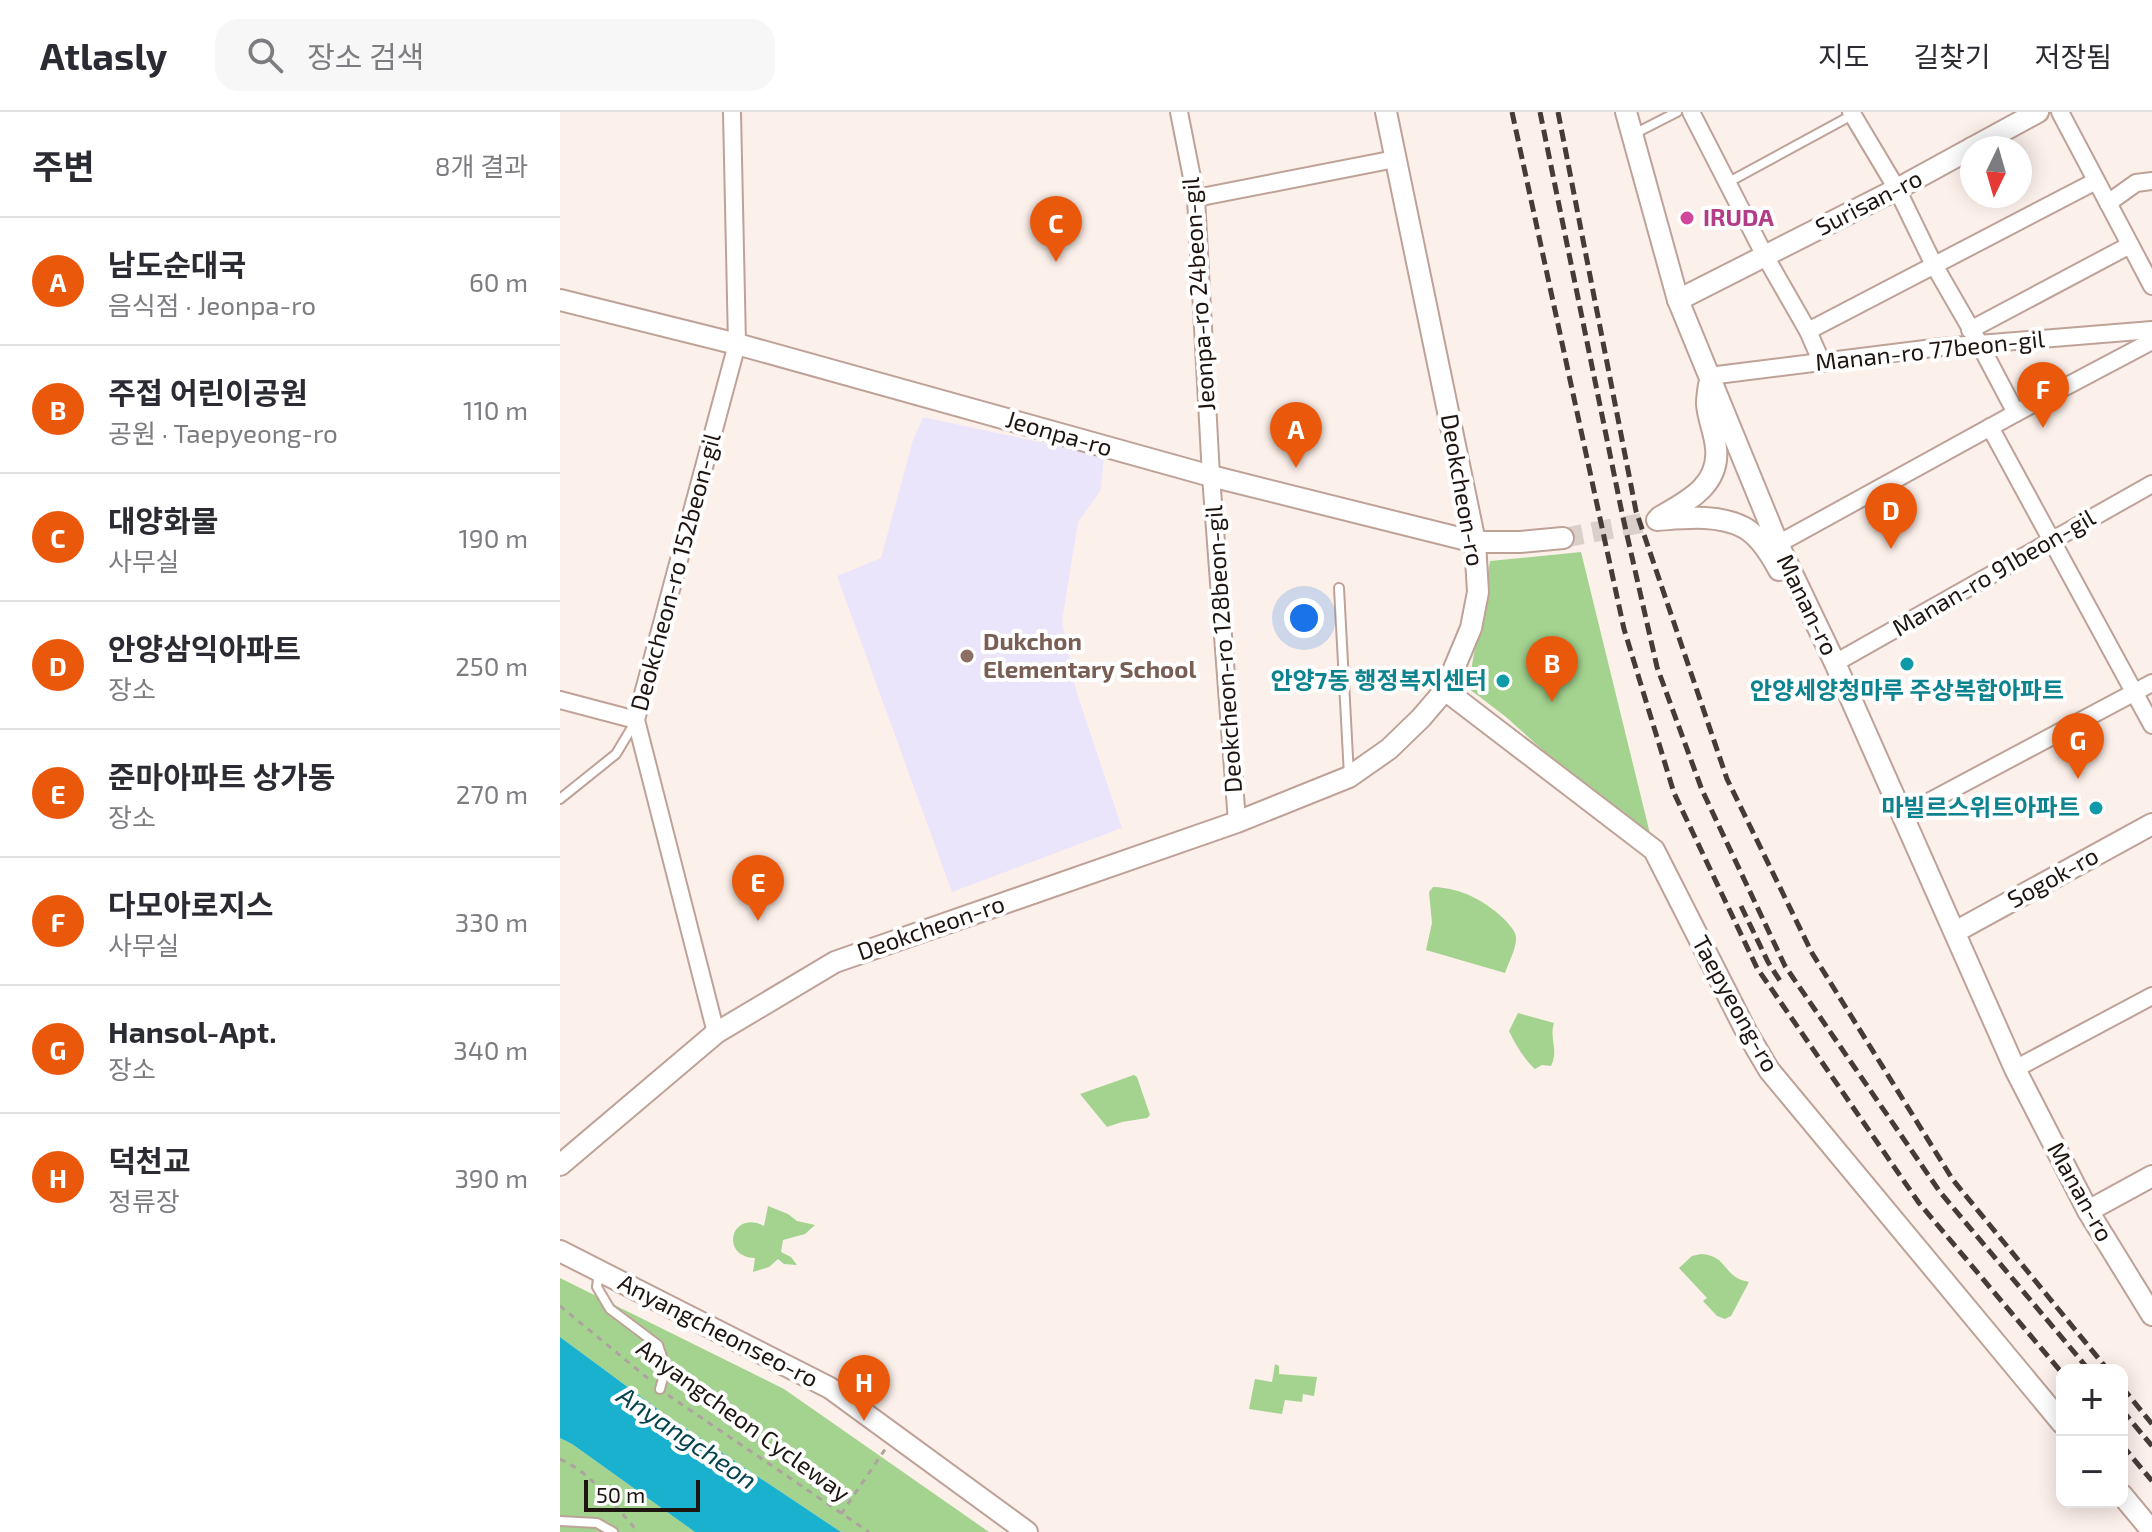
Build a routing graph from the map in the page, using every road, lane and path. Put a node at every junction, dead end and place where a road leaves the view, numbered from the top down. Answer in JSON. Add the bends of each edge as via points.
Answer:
{"nodes":[{"id":1,"x":732,"y":112,"type":"edge"},
{"id":2,"x":1179,"y":112,"type":"edge"},
{"id":3,"x":1386,"y":112,"type":"edge"},
{"id":4,"x":1626,"y":112,"type":"edge"},
{"id":5,"x":1677,"y":112,"type":"edge"},
{"id":6,"x":1691,"y":112,"type":"edge"},
{"id":7,"x":2038,"y":112,"type":"edge"},
{"id":8,"x":2060,"y":112,"type":"edge"},
{"id":9,"x":1854,"y":113,"type":"edge"},
{"id":10,"x":1632,"y":135,"type":"junction"},
{"id":11,"x":1994,"y":136,"type":"edge"},
{"id":12,"x":1960,"y":155,"type":"edge"},
{"id":13,"x":1395,"y":159,"type":"junction"},
{"id":14,"x":2096,"y":181,"type":"junction"},
{"id":15,"x":2152,"y":181,"type":"edge"},
{"id":16,"x":1727,"y":183,"type":"junction"},
{"id":17,"x":1897,"y":189,"type":"junction"},
{"id":18,"x":1196,"y":198,"type":"junction"},
{"id":19,"x":2108,"y":203,"type":"junction"},
{"id":20,"x":2130,"y":245,"type":"junction"},
{"id":21,"x":1765,"y":256,"type":"junction"},
{"id":22,"x":1934,"y":265,"type":"junction"},
{"id":23,"x":2152,"y":286,"type":"edge"},
{"id":24,"x":560,"y":300,"type":"edge"},
{"id":25,"x":1678,"y":300,"type":"junction"},
{"id":26,"x":2152,"y":330,"type":"edge"},
{"id":27,"x":1808,"y":331,"type":"junction"},
{"id":28,"x":1974,"y":336,"type":"junction"},
{"id":29,"x":2152,"y":341,"type":"edge"},
{"id":30,"x":737,"y":344,"type":"junction"},
{"id":31,"x":1822,"y":363,"type":"junction"},
{"id":32,"x":1709,"y":376,"type":"junction"},
{"id":33,"x":2016,"y":413,"type":"junction"},
{"id":34,"x":1990,"y":427,"type":"junction"},
{"id":35,"x":1211,"y":476,"type":"junction"},
{"id":36,"x":2152,"y":484,"type":"edge"},
{"id":37,"x":1563,"y":538,"type":"tunnel mouth"},
{"id":38,"x":2051,"y":540,"type":"junction"},
{"id":39,"x":1475,"y":542,"type":"junction"},
{"id":40,"x":1778,"y":544,"type":"junction"},
{"id":41,"x":1339,"y":588,"type":"dead end"},
{"id":42,"x":1806,"y":600,"type":"junction"},
{"id":43,"x":1835,"y":663,"type":"junction"},
{"id":44,"x":2152,"y":683,"type":"edge"},
{"id":45,"x":1445,"y":690,"type":"junction"},
{"id":46,"x":2135,"y":693,"type":"junction"},
{"id":47,"x":560,"y":700,"type":"edge"},
{"id":48,"x":636,"y":720,"type":"junction"},
{"id":49,"x":2152,"y":725,"type":"edge"},
{"id":50,"x":1349,"y":777,"type":"junction"},
{"id":51,"x":560,"y":799,"type":"edge"},
{"id":52,"x":1904,"y":815,"type":"junction"},
{"id":53,"x":1237,"y":822,"type":"junction"},
{"id":54,"x":2152,"y":824,"type":"edge"},
{"id":55,"x":1955,"y":932,"type":"junction"},
{"id":56,"x":2152,"y":996,"type":"edge"},
{"id":57,"x":716,"y":1033,"type":"junction"},
{"id":58,"x":2015,"y":1069,"type":"junction"},
{"id":59,"x":560,"y":1165,"type":"edge"},
{"id":60,"x":2152,"y":1176,"type":"edge"},
{"id":61,"x":2088,"y":1211,"type":"junction"},
{"id":62,"x":560,"y":1251,"type":"edge"},
{"id":63,"x":599,"y":1271,"type":"junction"},
{"id":64,"x":560,"y":1306,"type":"edge"},
{"id":65,"x":2152,"y":1315,"type":"edge"},
{"id":66,"x":660,"y":1389,"type":"junction"},
{"id":67,"x":2056,"y":1416,"type":"edge"},
{"id":68,"x":895,"y":1435,"type":"junction"},
{"id":69,"x":560,"y":1459,"type":"edge"},
{"id":70,"x":2128,"y":1502,"type":"edge"},
{"id":71,"x":841,"y":1514,"type":"junction"},
{"id":72,"x":560,"y":1521,"type":"edge"},
{"id":73,"x":2152,"y":1531,"type":"edge"},
{"id":74,"x":613,"y":1532,"type":"edge"},
{"id":75,"x":638,"y":1532,"type":"edge"},
{"id":76,"x":869,"y":1532,"type":"edge"},
{"id":77,"x":1027,"y":1532,"type":"edge"}],
"edges":[{"from":1,"to":30,"type":"street","name":"Deokcheon-ro 152beon-gil"},
{"from":2,"to":18,"type":"street","name":"Jeonpa-ro 24beon-gil"},
{"from":3,"to":13,"type":"street","name":"Deokcheon-ro"},
{"from":4,"to":10,"type":"street","name":"Manan-ro"},
{"from":5,"to":10,"type":"lane"},
{"from":6,"to":16,"type":"street"},
{"from":7,"to":11,"type":"street","name":"Surisan-ro"},
{"from":8,"to":14,"type":"street"},
{"from":9,"to":16,"type":"lane"},
{"from":9,"to":17,"type":"street"},
{"from":10,"to":25,"type":"street","name":"Manan-ro"},
{"from":12,"to":17,"type":"street","name":"Surisan-ro"},
{"from":13,"to":18,"type":"street"},
{"from":13,"to":39,"type":"street","name":"Deokcheon-ro"},
{"from":14,"to":19,"type":"street"},
{"from":14,"to":22,"type":"street"},
{"from":15,"to":19,"type":"street","via":[[2136,183]]},
{"from":16,"to":21,"type":"street"},
{"from":17,"to":21,"type":"street","name":"Surisan-ro"},
{"from":17,"to":22,"type":"street"},
{"from":18,"to":35,"type":"street","name":"Jeonpa-ro 24beon-gil"},
{"from":19,"to":20,"type":"street"},
{"from":20,"to":23,"type":"street"},
{"from":20,"to":28,"type":"street"},
{"from":21,"to":25,"type":"street","name":"Surisan-ro"},
{"from":21,"to":27,"type":"street"},
{"from":22,"to":27,"type":"street"},
{"from":22,"to":28,"type":"street"},
{"from":24,"to":30,"type":"street","name":"Jeonpa-ro"},
{"from":25,"to":32,"type":"street","name":"Manan-ro"},
{"from":26,"to":28,"type":"street","name":"Manan-ro 77beon-gil"},
{"from":27,"to":31,"type":"street"},
{"from":28,"to":31,"type":"street","name":"Manan-ro 77beon-gil"},
{"from":28,"to":33,"type":"street"},
{"from":29,"to":33,"type":"street"},
{"from":30,"to":35,"type":"street","name":"Jeonpa-ro"},
{"from":30,"to":48,"type":"street","name":"Deokcheon-ro 152beon-gil"},
{"from":31,"to":32,"type":"street","name":"Manan-ro 77beon-gil"},
{"from":32,"to":40,"type":"street","name":"Manan-ro"},
{"from":32,"to":42,"type":"street","via":[[1707,405],[1716,469],[1695,496],[1657,520],[1696,518],[1745,528]]},
{"from":33,"to":34,"type":"street"},
{"from":34,"to":38,"type":"street"},
{"from":34,"to":40,"type":"street"},
{"from":35,"to":39,"type":"street","name":"Jeonpa-ro"},
{"from":35,"to":53,"type":"street","name":"Deokcheon-ro 128beon-gil"},
{"from":36,"to":38,"type":"street","name":"Manan-ro 91beon-gil"},
{"from":37,"to":39,"type":"street","name":"Jeonpa-ro"},
{"from":38,"to":43,"type":"street","name":"Manan-ro 91beon-gil"},
{"from":38,"to":46,"type":"street"},
{"from":39,"to":45,"type":"street","name":"Deokcheon-ro","via":[[1478,592],[1471,628]]},
{"from":40,"to":42,"type":"street","name":"Manan-ro"},
{"from":41,"to":50,"type":"lane"},
{"from":42,"to":43,"type":"street","name":"Manan-ro"},
{"from":43,"to":52,"type":"street","name":"Manan-ro"},
{"from":44,"to":46,"type":"street"},
{"from":45,"to":50,"type":"street","name":"Deokcheon-ro","via":[[1389,749]]},
{"from":45,"to":67,"type":"street","name":"Taepyeong-ro","via":[[1654,850],[1769,1070]]},
{"from":46,"to":49,"type":"street"},
{"from":46,"to":52,"type":"street"},
{"from":47,"to":48,"type":"street"},
{"from":48,"to":51,"type":"lane","via":[[616,754]]},
{"from":48,"to":57,"type":"street","name":"Deokcheon-ro 152beon-gil"},
{"from":50,"to":53,"type":"street","name":"Deokcheon-ro"},
{"from":52,"to":55,"type":"street","name":"Manan-ro"},
{"from":53,"to":57,"type":"street","name":"Deokcheon-ro","via":[[835,962]]},
{"from":54,"to":55,"type":"street","name":"Sogok-ro"},
{"from":55,"to":58,"type":"street","name":"Manan-ro"},
{"from":56,"to":58,"type":"street"},
{"from":57,"to":59,"type":"street","name":"Deokcheon-ro"},
{"from":58,"to":61,"type":"street","name":"Manan-ro"},
{"from":60,"to":61,"type":"street"},
{"from":61,"to":65,"type":"street","name":"Manan-ro"},
{"from":62,"to":63,"type":"street","name":"Anyangcheonseo-ro"},
{"from":63,"to":66,"type":"lane","via":[[597,1287],[610,1309],[658,1345],[666,1368]]},
{"from":63,"to":68,"type":"street","name":"Anyangcheonseo-ro","via":[[830,1388]]},
{"from":64,"to":66,"type":"path","name":"Anyangcheon Cycleway"},
{"from":66,"to":71,"type":"path","name":"Anyangcheon Cycleway"},
{"from":68,"to":71,"type":"path"},
{"from":68,"to":77,"type":"street","name":"Anyangcheonseo-ro"},
{"from":69,"to":75,"type":"path","via":[[595,1483]]},
{"from":70,"to":73,"type":"street"},
{"from":71,"to":76,"type":"path","name":"Anyangcheon Cycleway"},
{"from":72,"to":74,"type":"lane","via":[[597,1523]]}]}
